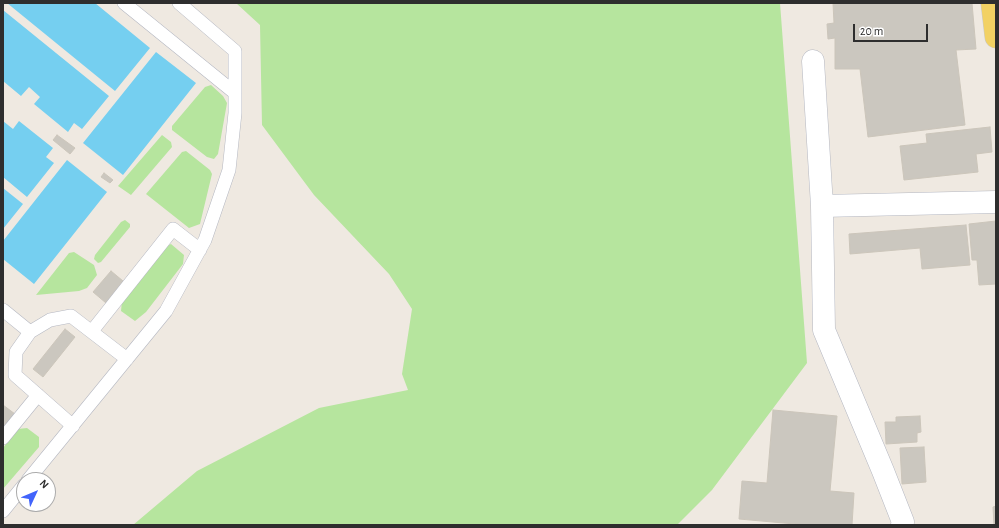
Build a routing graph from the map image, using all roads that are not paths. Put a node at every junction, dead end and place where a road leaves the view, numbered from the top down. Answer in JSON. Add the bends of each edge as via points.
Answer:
{"nodes":[{"id":1,"x":124,"y":3,"type":"edge"},
{"id":2,"x":179,"y":3,"type":"edge"},
{"id":3,"x":992,"y":3,"type":"edge"},
{"id":4,"x":996,"y":38,"type":"edge"},
{"id":5,"x":813,"y":61,"type":"dead end"},
{"id":6,"x":236,"y":93,"type":"junction"},
{"id":7,"x":996,"y":202,"type":"edge"},
{"id":8,"x":822,"y":206,"type":"junction"},
{"id":9,"x":200,"y":250,"type":"junction"},
{"id":10,"x":3,"y":310,"type":"edge"},
{"id":11,"x":92,"y":331,"type":"junction"},
{"id":12,"x":30,"y":332,"type":"junction"},
{"id":13,"x":127,"y":359,"type":"junction"},
{"id":14,"x":38,"y":395,"type":"junction"},
{"id":15,"x":72,"y":426,"type":"junction"},
{"id":16,"x":3,"y":438,"type":"edge"},
{"id":17,"x":35,"y":472,"type":"edge"},
{"id":18,"x":16,"y":495,"type":"edge"},
{"id":19,"x":3,"y":511,"type":"edge"},
{"id":20,"x":902,"y":525,"type":"edge"}],
"edges":[{"from":1,"to":6,"type":"lane"},
{"from":2,"to":6,"type":"lane","via":[[235,51]]},
{"from":3,"to":4,"type":"main road"},
{"from":5,"to":8,"type":"street"},
{"from":6,"to":9,"type":"lane","via":[[229,170]]},
{"from":7,"to":8,"type":"street"},
{"from":8,"to":20,"type":"street","via":[[824,330],[883,471]]},
{"from":9,"to":11,"type":"lane","via":[[173,230]]},
{"from":9,"to":13,"type":"lane","via":[[166,312]]},
{"from":10,"to":12,"type":"lane"},
{"from":11,"to":12,"type":"lane","via":[[71,316],[50,320]]},
{"from":11,"to":13,"type":"lane"},
{"from":12,"to":14,"type":"lane","via":[[16,352],[15,375]]},
{"from":13,"to":15,"type":"lane"},
{"from":14,"to":15,"type":"lane"},
{"from":14,"to":16,"type":"lane"},
{"from":15,"to":17,"type":"lane"},
{"from":18,"to":19,"type":"lane"}]}
